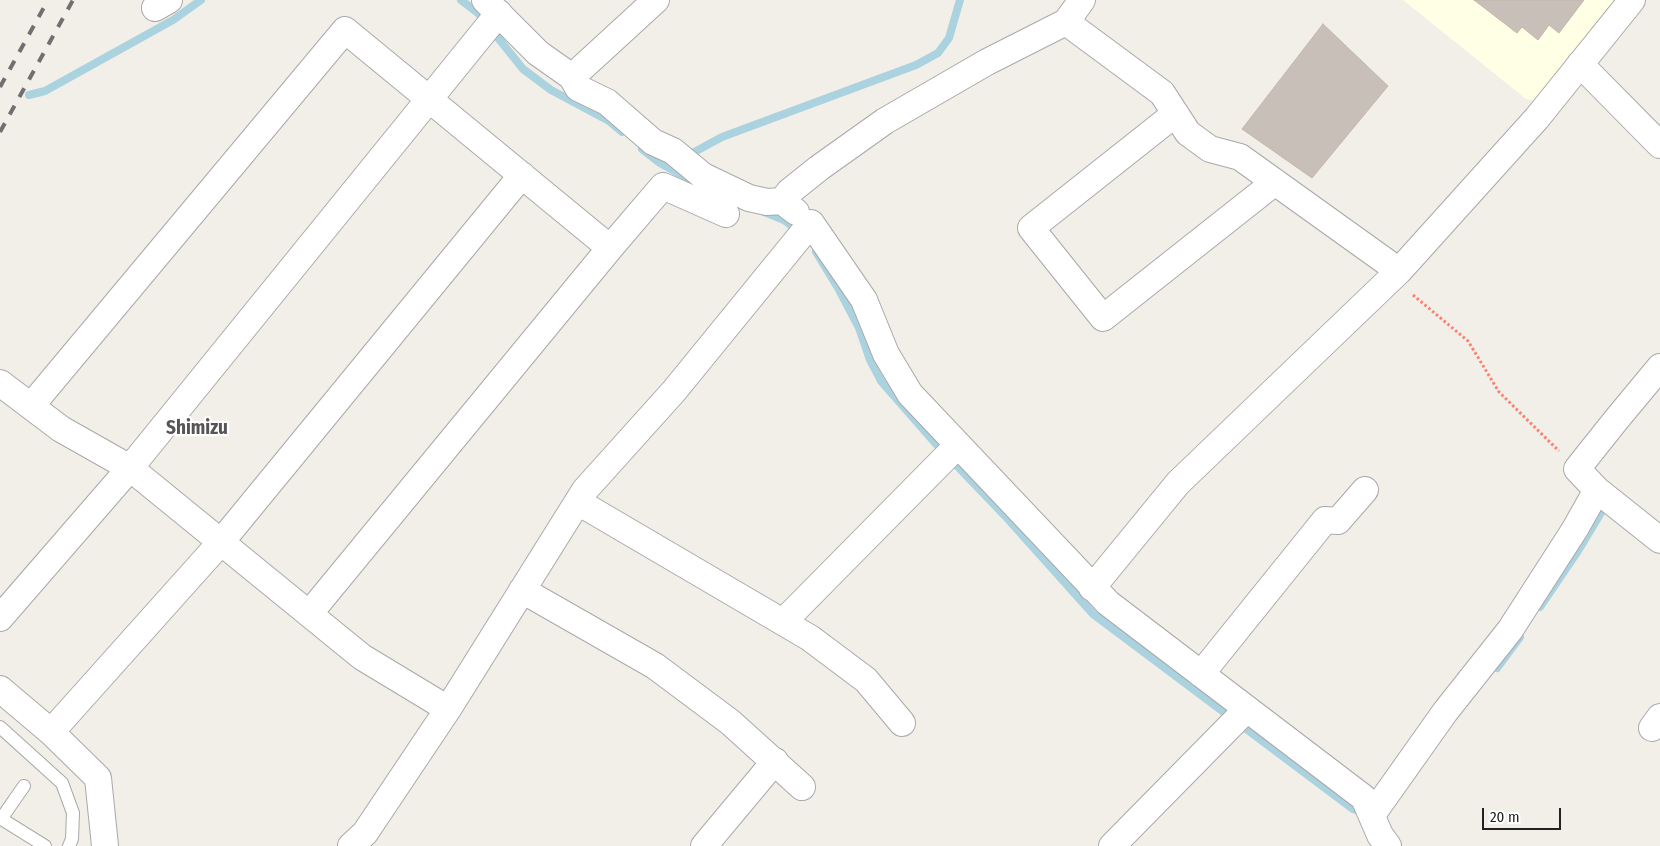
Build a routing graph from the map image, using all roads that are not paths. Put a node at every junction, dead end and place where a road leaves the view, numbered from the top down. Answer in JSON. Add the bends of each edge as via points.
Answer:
{"nodes":[{"id":1,"x":656,"y":0,"type":"edge"},
{"id":2,"x":1082,"y":0,"type":"edge"},
{"id":3,"x":1632,"y":0,"type":"edge"},
{"id":4,"x":490,"y":17,"type":"edge"},
{"id":5,"x":1066,"y":22,"type":"junction"},
{"id":6,"x":1580,"y":64,"type":"junction"},
{"id":7,"x":572,"y":76,"type":"junction"},
{"id":8,"x":430,"y":99,"type":"junction"},
{"id":9,"x":1175,"y":114,"type":"junction"},
{"id":10,"x":1660,"y":145,"type":"edge"},
{"id":11,"x":522,"y":174,"type":"junction"},
{"id":12,"x":1275,"y":182,"type":"junction"},
{"id":13,"x":782,"y":201,"type":"junction"},
{"id":14,"x":726,"y":214,"type":"dead end"},
{"id":15,"x":805,"y":230,"type":"junction"},
{"id":16,"x":610,"y":248,"type":"junction"},
{"id":17,"x":1396,"y":274,"type":"junction"},
{"id":18,"x":1660,"y":367,"type":"edge"},
{"id":19,"x":0,"y":383,"type":"edge"},
{"id":20,"x":31,"y":406,"type":"junction"},
{"id":21,"x":951,"y":453,"type":"junction"},
{"id":22,"x":130,"y":468,"type":"junction"},
{"id":23,"x":1365,"y":490,"type":"dead end"},
{"id":24,"x":1604,"y":496,"type":"junction"},
{"id":25,"x":578,"y":502,"type":"junction"},
{"id":26,"x":1660,"y":540,"type":"edge"},
{"id":27,"x":221,"y":542,"type":"junction"},
{"id":28,"x":1092,"y":588,"type":"junction"},
{"id":29,"x":522,"y":590,"type":"junction"},
{"id":30,"x":309,"y":614,"type":"junction"},
{"id":31,"x":0,"y":618,"type":"edge"},
{"id":32,"x":783,"y":622,"type":"junction"},
{"id":33,"x":1201,"y":674,"type":"junction"},
{"id":34,"x":0,"y":689,"type":"edge"},
{"id":35,"x":448,"y":709,"type":"junction"},
{"id":36,"x":1240,"y":716,"type":"junction"},
{"id":37,"x":902,"y":723,"type":"dead end"},
{"id":38,"x":0,"y":727,"type":"edge"},
{"id":39,"x":50,"y":732,"type":"junction"},
{"id":40,"x":775,"y":761,"type":"junction"},
{"id":41,"x":24,"y":786,"type":"dead end"},
{"id":42,"x":802,"y":787,"type":"dead end"},
{"id":43,"x":1,"y":819,"type":"edge"},
{"id":44,"x":1378,"y":835,"type":"edge"},
{"id":45,"x":44,"y":846,"type":"edge"},
{"id":46,"x":69,"y":846,"type":"edge"},
{"id":47,"x":106,"y":846,"type":"edge"},
{"id":48,"x":351,"y":846,"type":"edge"},
{"id":49,"x":704,"y":846,"type":"edge"},
{"id":50,"x":1112,"y":846,"type":"edge"}],
"edges":[{"from":1,"to":7,"type":"street"},
{"from":2,"to":5,"type":"street"},
{"from":3,"to":6,"type":"street"},
{"from":4,"to":7,"type":"street"},
{"from":4,"to":8,"type":"street"},
{"from":5,"to":9,"type":"street","via":[[1162,93]]},
{"from":5,"to":13,"type":"street","via":[[987,62],[884,121],[819,168]]},
{"from":6,"to":10,"type":"street"},
{"from":6,"to":17,"type":"street","via":[[1537,118]]},
{"from":7,"to":13,"type":"street","via":[[578,88],[607,102],[653,142],[672,151],[703,176],[749,198]]},
{"from":8,"to":11,"type":"street"},
{"from":8,"to":20,"type":"street","via":[[345,30]]},
{"from":8,"to":22,"type":"street"},
{"from":9,"to":12,"type":"street","via":[[1188,133],[1210,149],[1240,157]]},
{"from":9,"to":12,"type":"street","via":[[1031,228],[1103,318]]},
{"from":11,"to":16,"type":"street"},
{"from":11,"to":27,"type":"street"},
{"from":12,"to":17,"type":"street"},
{"from":13,"to":15,"type":"street"},
{"from":14,"to":16,"type":"street","via":[[663,186]]},
{"from":15,"to":21,"type":"street","via":[[864,300],[886,354]]},
{"from":15,"to":25,"type":"street","via":[[674,391],[585,490]]},
{"from":16,"to":30,"type":"street"},
{"from":17,"to":28,"type":"street","via":[[1178,483]]},
{"from":18,"to":24,"type":"street","via":[[1577,469]]},
{"from":19,"to":20,"type":"street"},
{"from":20,"to":22,"type":"street","via":[[61,429]]},
{"from":21,"to":28,"type":"street"},
{"from":21,"to":32,"type":"street"},
{"from":22,"to":27,"type":"street"},
{"from":22,"to":31,"type":"street"},
{"from":23,"to":33,"type":"street","via":[[1338,521],[1325,520]]},
{"from":24,"to":26,"type":"street"},
{"from":24,"to":44,"type":"street","via":[[1575,529],[1510,630],[1445,712]]},
{"from":25,"to":29,"type":"street"},
{"from":25,"to":32,"type":"street"},
{"from":27,"to":30,"type":"street"},
{"from":27,"to":39,"type":"street"},
{"from":28,"to":33,"type":"street"},
{"from":29,"to":35,"type":"street"},
{"from":29,"to":40,"type":"street","via":[[655,666],[730,722]]},
{"from":30,"to":35,"type":"street","via":[[362,657]]},
{"from":32,"to":37,"type":"street","via":[[866,680]]},
{"from":33,"to":36,"type":"street"},
{"from":34,"to":39,"type":"street"},
{"from":35,"to":48,"type":"street","via":[[365,833]]},
{"from":36,"to":44,"type":"street","via":[[1364,798]]},
{"from":36,"to":50,"type":"street"},
{"from":38,"to":46,"type":"lane","via":[[62,783],[73,813]]},
{"from":39,"to":47,"type":"street","via":[[98,778]]},
{"from":40,"to":42,"type":"street"},
{"from":40,"to":49,"type":"street"},
{"from":41,"to":43,"type":"lane"},
{"from":43,"to":45,"type":"lane"}]}
